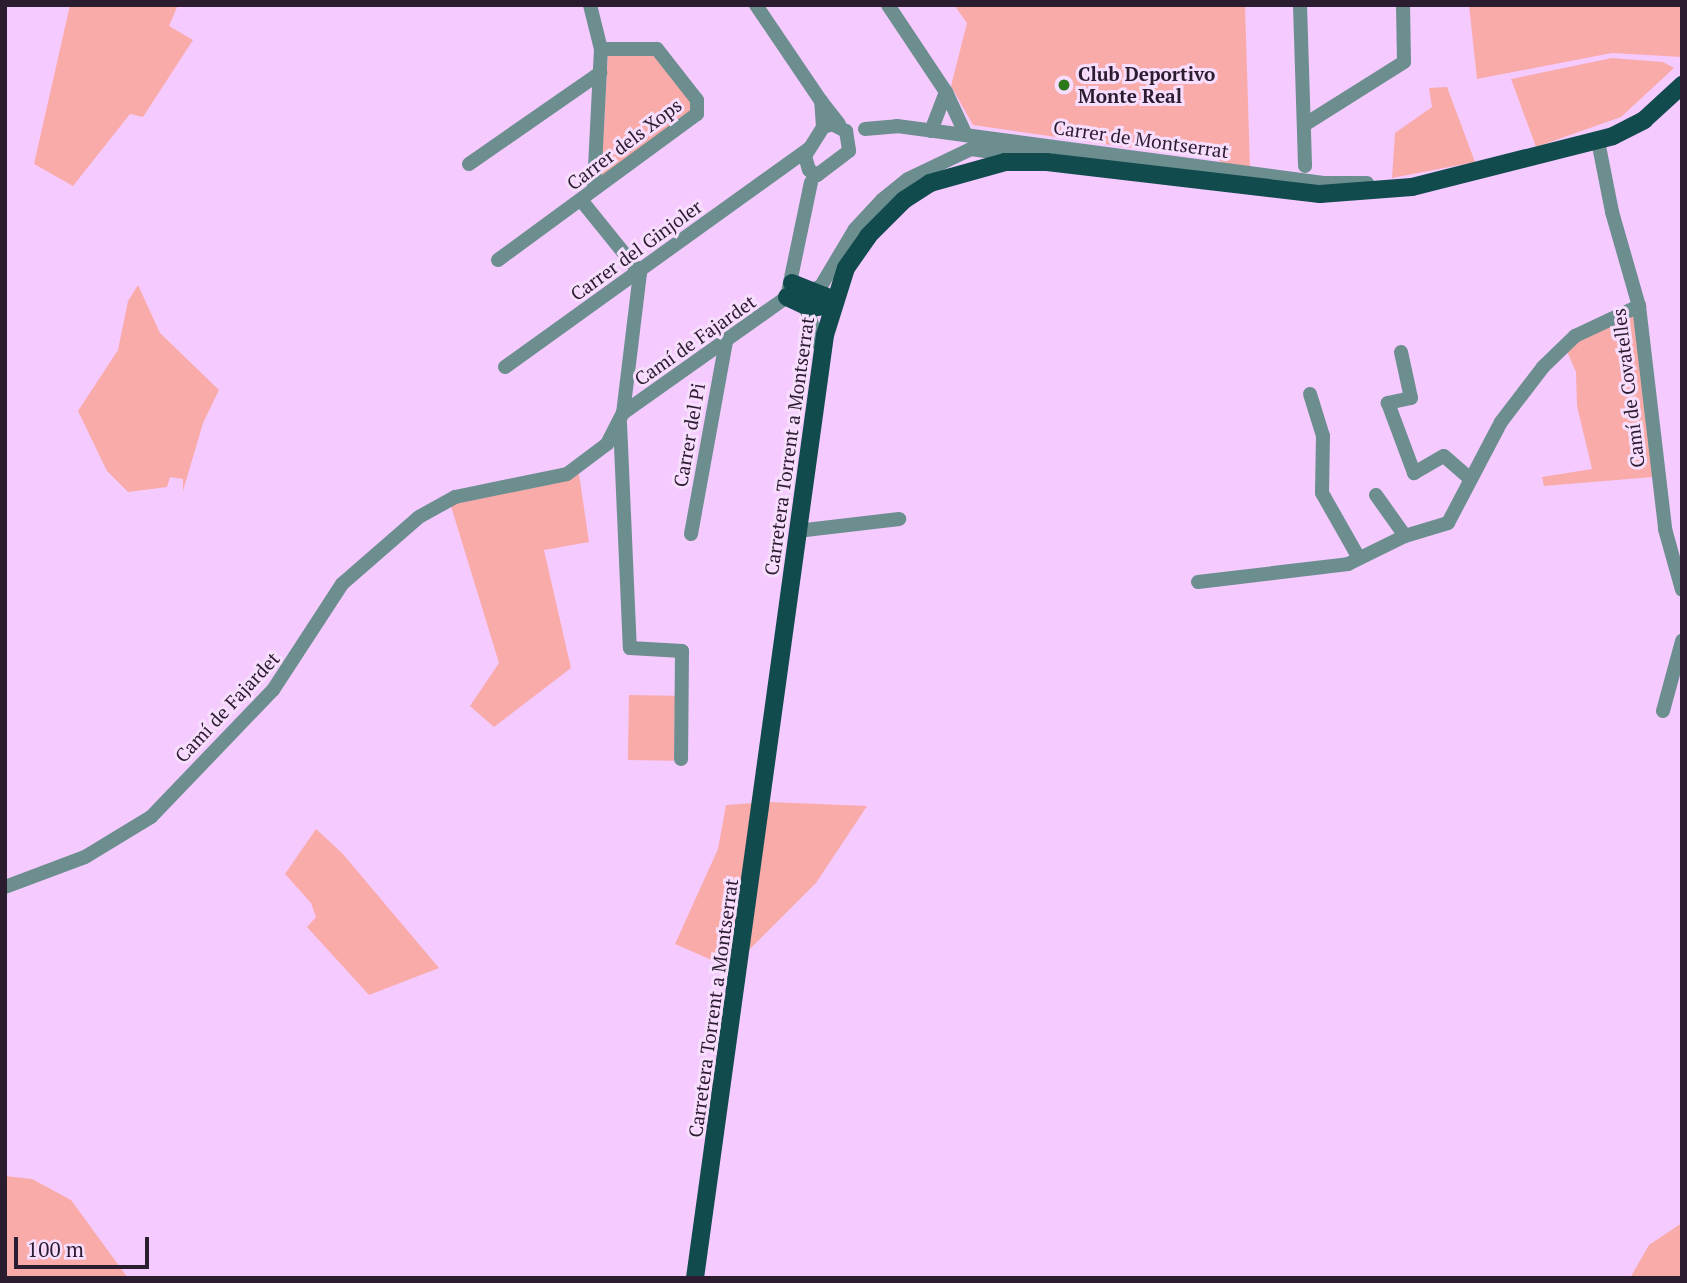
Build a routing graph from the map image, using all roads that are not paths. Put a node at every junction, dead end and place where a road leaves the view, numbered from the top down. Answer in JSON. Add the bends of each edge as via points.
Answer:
{"nodes":[{"id":1,"x":590,"y":5,"type":"edge"},
{"id":2,"x":756,"y":5,"type":"edge"},
{"id":3,"x":888,"y":5,"type":"edge"},
{"id":4,"x":1300,"y":5,"type":"edge"},
{"id":5,"x":1403,"y":5,"type":"edge"},
{"id":6,"x":601,"y":49,"type":"junction"},
{"id":7,"x":600,"y":73,"type":"junction"},
{"id":8,"x":1682,"y":85,"type":"edge"},
{"id":9,"x":946,"y":92,"type":"junction"},
{"id":10,"x":821,"y":101,"type":"junction"},
{"id":11,"x":1304,"y":125,"type":"junction"},
{"id":12,"x":823,"y":128,"type":"junction"},
{"id":13,"x":865,"y":129,"type":"joint"},
{"id":14,"x":931,"y":131,"type":"junction"},
{"id":15,"x":845,"y":133,"type":"junction"},
{"id":16,"x":966,"y":135,"type":"junction"},
{"id":17,"x":1598,"y":141,"type":"junction"},
{"id":18,"x":1050,"y":162,"type":"junction"},
{"id":19,"x":469,"y":164,"type":"dead end"},
{"id":20,"x":1305,"y":166,"type":"junction"},
{"id":21,"x":810,"y":168,"type":"junction"},
{"id":22,"x":1296,"y":179,"type":"junction"},
{"id":23,"x":1314,"y":181,"type":"junction"},
{"id":24,"x":1412,"y":187,"type":"junction"},
{"id":25,"x":594,"y":190,"type":"junction"},
{"id":26,"x":581,"y":200,"type":"junction"},
{"id":27,"x":498,"y":260,"type":"dead end"},
{"id":28,"x":640,"y":273,"type":"junction"},
{"id":29,"x":790,"y":289,"type":"junction"},
{"id":30,"x":808,"y":298,"type":"junction"},
{"id":31,"x":831,"y":305,"type":"junction"},
{"id":32,"x":1639,"y":306,"type":"junction"},
{"id":33,"x":726,"y":342,"type":"junction"},
{"id":34,"x":823,"y":351,"type":"junction"},
{"id":35,"x":1401,"y":352,"type":"dead end"},
{"id":36,"x":505,"y":367,"type":"dead end"},
{"id":37,"x":1310,"y":394,"type":"dead end"},
{"id":38,"x":622,"y":418,"type":"junction"},
{"id":39,"x":1470,"y":480,"type":"junction"},
{"id":40,"x":1376,"y":495,"type":"dead end"},
{"id":41,"x":899,"y":519,"type":"dead end"},
{"id":42,"x":797,"y":531,"type":"junction"},
{"id":43,"x":691,"y":534,"type":"dead end"},
{"id":44,"x":1405,"y":536,"type":"junction"},
{"id":45,"x":1359,"y":558,"type":"junction"},
{"id":46,"x":1198,"y":582,"type":"dead end"},
{"id":47,"x":1682,"y":590,"type":"edge"},
{"id":48,"x":1682,"y":641,"type":"edge"},
{"id":49,"x":1680,"y":663,"type":"edge"},
{"id":50,"x":1663,"y":711,"type":"dead end"},
{"id":51,"x":681,"y":759,"type":"dead end"},
{"id":52,"x":5,"y":887,"type":"edge"},
{"id":53,"x":695,"y":1278,"type":"edge"}],
"edges":[{"from":1,"to":6,"type":"street"},
{"from":2,"to":10,"type":"street"},
{"from":3,"to":9,"type":"street"},
{"from":4,"to":11,"type":"street"},
{"from":5,"to":11,"type":"street","via":[[1404,62]]},
{"from":6,"to":7,"type":"street"},
{"from":6,"to":25,"type":"street","name":"Carrer dels Xops","via":[[657,49],[697,100],[698,110]]},
{"from":7,"to":19,"type":"street"},
{"from":7,"to":25,"type":"street"},
{"from":8,"to":17,"type":"main road","name":"Carretera Torrent a Montserrat","via":[[1644,120]]},
{"from":9,"to":14,"type":"street"},
{"from":9,"to":16,"type":"street"},
{"from":10,"to":12,"type":"street"},
{"from":10,"to":15,"type":"street"},
{"from":11,"to":20,"type":"street"},
{"from":12,"to":15,"type":"street"},
{"from":12,"to":21,"type":"street"},
{"from":13,"to":14,"type":"street","name":"Carrer de Montserrat","via":[[884,125]]},
{"from":13,"to":15,"type":"street","name":"Carrer del Ginjoler"},
{"from":14,"to":16,"type":"street","name":"Carrer de Montserrat"},
{"from":15,"to":21,"type":"street","name":"Carrer del Ginjoler","via":[[849,151]]},
{"from":16,"to":22,"type":"street","name":"Carrer de Montserrat"},
{"from":17,"to":24,"type":"main road","name":"Carretera Torrent a Montserrat"},
{"from":17,"to":32,"type":"street","name":"Camí de Covatelles","via":[[1606,188]]},
{"from":18,"to":24,"type":"main road","name":"Carretera Torrent a Montserrat","via":[[1320,194]]},
{"from":18,"to":30,"type":"street","name":"Carrer de Montserrat","via":[[1030,154],[984,148],[952,155],[882,200],[855,229],[821,286]]},
{"from":18,"to":31,"type":"main road","name":"Carretera Torrent a Montserrat","via":[[976,167],[930,183],[904,200],[855,253]]},
{"from":20,"to":22,"type":"street"},
{"from":20,"to":23,"type":"street"},
{"from":21,"to":28,"type":"street","name":"Carrer del Ginjoler","via":[[789,163]]},
{"from":21,"to":29,"type":"street"},
{"from":22,"to":23,"type":"street","name":"Carrer de Montserrat"},
{"from":23,"to":24,"type":"street","name":"Carrer de Montserrat"},
{"from":25,"to":26,"type":"street","name":"Carrer dels Xops"},
{"from":26,"to":27,"type":"street","name":"Carrer dels Xops"},
{"from":26,"to":28,"type":"street"},
{"from":28,"to":36,"type":"street","name":"Carrer del Ginjoler"},
{"from":28,"to":38,"type":"street"},
{"from":29,"to":30,"type":"main road"},
{"from":29,"to":33,"type":"street","name":"Camí de Fajardet"},
{"from":30,"to":31,"type":"main road"},
{"from":30,"to":34,"type":"street"},
{"from":31,"to":34,"type":"main road","name":"Carretera Torrent a Montserrat"},
{"from":32,"to":39,"type":"street","via":[[1575,336],[1555,354],[1501,422]]},
{"from":32,"to":47,"type":"street","name":"Camí de Covatelles","via":[[1665,529]]},
{"from":33,"to":38,"type":"street","name":"Camí de Fajardet"},
{"from":33,"to":43,"type":"street","name":"Carrer del Pi"},
{"from":34,"to":42,"type":"main road","name":"Carretera Torrent a Montserrat"},
{"from":35,"to":39,"type":"street","via":[[1411,398],[1388,403],[1413,473],[1444,456]]},
{"from":37,"to":45,"type":"street","via":[[1323,436],[1322,493]]},
{"from":38,"to":51,"type":"street","via":[[630,648],[682,652]]},
{"from":38,"to":52,"type":"street","name":"Camí de Fajardet","via":[[607,444],[567,474],[455,497],[418,517],[342,584],[273,690],[150,817],[85,857]]},
{"from":39,"to":44,"type":"street","via":[[1448,523]]},
{"from":40,"to":44,"type":"street"},
{"from":41,"to":42,"type":"street"},
{"from":42,"to":53,"type":"main road","name":"Carretera Torrent a Montserrat"},
{"from":44,"to":45,"type":"street"},
{"from":45,"to":46,"type":"street","via":[[1348,564]]},
{"from":48,"to":49,"type":"street"},
{"from":49,"to":50,"type":"street"}]}
